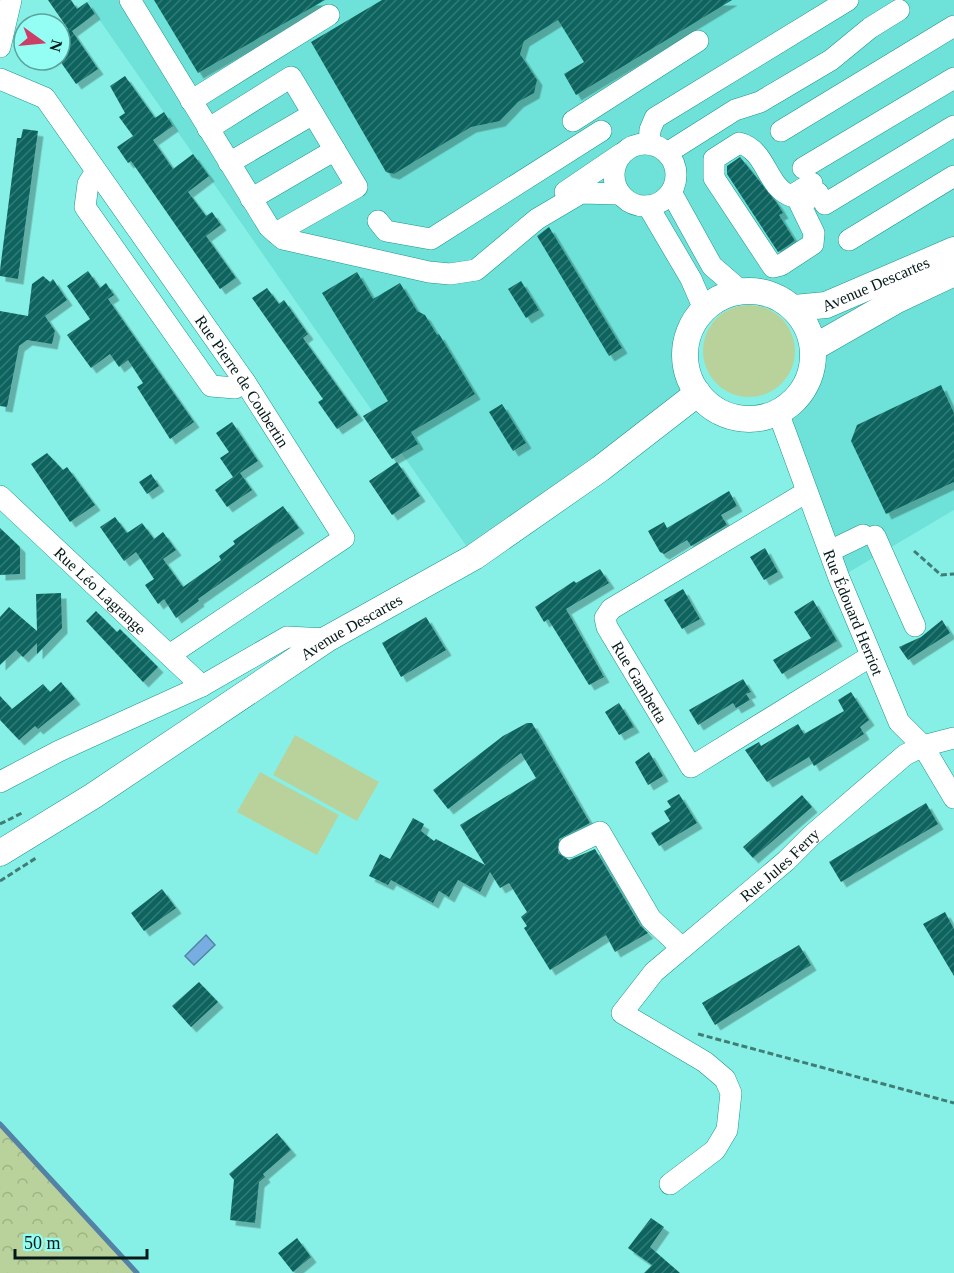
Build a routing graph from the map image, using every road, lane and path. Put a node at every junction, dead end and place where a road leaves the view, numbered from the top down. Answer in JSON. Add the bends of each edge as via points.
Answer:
{"nodes":[{"id":1,"x":2,"y":0,"type":"edge"},
{"id":2,"x":11,"y":0,"type":"edge"},
{"id":3,"x":130,"y":0,"type":"edge"},
{"id":4,"x":848,"y":0,"type":"edge"},
{"id":5,"x":899,"y":10,"type":"dead end"},
{"id":6,"x":329,"y":15,"type":"dead end"},
{"id":7,"x":0,"y":25,"type":"edge"},
{"id":8,"x":954,"y":26,"type":"edge"},
{"id":9,"x":698,"y":41,"type":"dead end"},
{"id":10,"x":0,"y":47,"type":"edge"},
{"id":11,"x":954,"y":78,"type":"edge"},
{"id":12,"x":0,"y":79,"type":"edge"},
{"id":13,"x":190,"y":100,"type":"junction"},
{"id":14,"x":313,"y":114,"type":"junction"},
{"id":15,"x":573,"y":121,"type":"dead end"},
{"id":16,"x":954,"y":126,"type":"edge"},
{"id":17,"x":208,"y":129,"type":"junction"},
{"id":18,"x":601,"y":131,"type":"dead end"},
{"id":19,"x":781,"y":131,"type":"dead end"},
{"id":20,"x":658,"y":148,"type":"junction"},
{"id":21,"x":335,"y":150,"type":"junction"},
{"id":22,"x":624,"y":152,"type":"junction"},
{"id":23,"x":229,"y":163,"type":"junction"},
{"id":24,"x":96,"y":171,"type":"junction"},
{"id":25,"x":954,"y":176,"type":"edge"},
{"id":26,"x":814,"y":187,"type":"junction"},
{"id":27,"x":671,"y":192,"type":"junction"},
{"id":28,"x":620,"y":194,"type":"junction"},
{"id":29,"x":251,"y":199,"type":"junction"},
{"id":30,"x":648,"y":206,"type":"junction"},
{"id":31,"x":378,"y":221,"type":"dead end"},
{"id":32,"x":276,"y":233,"type":"junction"},
{"id":33,"x":849,"y":240,"type":"dead end"},
{"id":34,"x":954,"y":250,"type":"edge"},
{"id":35,"x":476,"y":270,"type":"junction"},
{"id":36,"x":954,"y":273,"type":"edge"},
{"id":37,"x":741,"y":291,"type":"junction"},
{"id":38,"x":794,"y":308,"type":"junction"},
{"id":39,"x":704,"y":309,"type":"junction"},
{"id":40,"x":813,"y":348,"type":"junction"},
{"id":41,"x":245,"y":382,"type":"junction"},
{"id":42,"x":698,"y":393,"type":"junction"},
{"id":43,"x":778,"y":412,"type":"junction"},
{"id":44,"x":806,"y":493,"type":"junction"},
{"id":45,"x":0,"y":496,"type":"edge"},
{"id":46,"x":830,"y":551,"type":"junction"},
{"id":47,"x":914,"y":551,"type":"dead end"},
{"id":48,"x":954,"y":574,"type":"edge"},
{"id":49,"x":915,"y":626,"type":"dead end"},
{"id":50,"x":327,"y":639,"type":"junction"},
{"id":51,"x":171,"y":654,"type":"junction"},
{"id":52,"x":871,"y":656,"type":"junction"},
{"id":53,"x":202,"y":686,"type":"junction"},
{"id":54,"x":954,"y":738,"type":"edge"},
{"id":55,"x":923,"y":746,"type":"junction"},
{"id":56,"x":0,"y":782,"type":"edge"},
{"id":57,"x":954,"y":798,"type":"edge"},
{"id":58,"x":569,"y":847,"type":"dead end"},
{"id":59,"x":0,"y":853,"type":"edge"},
{"id":60,"x":682,"y":948,"type":"junction"},
{"id":61,"x":689,"y":1032,"type":"dead end"},
{"id":62,"x":954,"y":1103,"type":"edge"},
{"id":63,"x":670,"y":1184,"type":"dead end"}],
"edges":[{"from":1,"to":7,"type":"street"},
{"from":2,"to":10,"type":"street"},
{"from":3,"to":13,"type":"street"},
{"from":4,"to":20,"type":"street","via":[[655,118],[650,130]]},
{"from":5,"to":20,"type":"street","via":[[831,60],[760,102]]},
{"from":6,"to":13,"type":"street"},
{"from":8,"to":19,"type":"street"},
{"from":9,"to":15,"type":"street"},
{"from":11,"to":26,"type":"street"},
{"from":12,"to":24,"type":"street","name":"Rue Pierre de Coubertin","via":[[45,98]]},
{"from":13,"to":17,"type":"street"},
{"from":14,"to":17,"type":"street","via":[[291,77]]},
{"from":14,"to":21,"type":"street"},
{"from":14,"to":23,"type":"street"},
{"from":16,"to":26,"type":"street"},
{"from":17,"to":23,"type":"street"},
{"from":18,"to":31,"type":"street","via":[[432,239],[386,231]]},
{"from":20,"to":22,"type":"street","via":[[638,145]]},
{"from":20,"to":27,"type":"street","via":[[676,170]]},
{"from":21,"to":29,"type":"street"},
{"from":21,"to":32,"type":"street","via":[[357,187]]},
{"from":22,"to":28,"type":"street","via":[[614,177]]},
{"from":22,"to":35,"type":"street","via":[[602,170],[497,233],[486,244]]},
{"from":23,"to":29,"type":"street"},
{"from":24,"to":41,"type":"street","name":"Rue Pierre de Coubertin"},
{"from":24,"to":41,"type":"street","via":[[88,184],[85,207],[211,386],[235,388]]},
{"from":25,"to":33,"type":"street"},
{"from":26,"to":26,"type":"street","via":[[791,196],[781,193],[753,148],[739,143],[714,159],[712,165],[714,178],[772,267],[813,244],[814,233],[800,204]]},
{"from":27,"to":30,"type":"street"},
{"from":27,"to":37,"type":"street","via":[[712,266]]},
{"from":28,"to":30,"type":"street","via":[[637,205]]},
{"from":28,"to":35,"type":"street","via":[[581,193],[537,219]]},
{"from":29,"to":32,"type":"street"},
{"from":30,"to":39,"type":"street"},
{"from":32,"to":35,"type":"street","via":[[283,239],[320,249],[429,272]]},
{"from":34,"to":38,"type":"main road","name":"Avenue Descartes","via":[[826,305]]},
{"from":36,"to":40,"type":"main road","name":"Avenue Descartes"},
{"from":37,"to":38,"type":"main road","name":"Avenue Descartes","via":[[762,291]]},
{"from":37,"to":39,"type":"main road","name":"Avenue Descartes","via":[[727,294]]},
{"from":38,"to":40,"type":"main road","name":"Avenue Descartes","via":[[810,333]]},
{"from":39,"to":42,"type":"main road","name":"Avenue Descartes","via":[[688,335],[685,351],[687,368]]},
{"from":40,"to":43,"type":"main road","name":"Avenue Descartes","via":[[813,367],[807,384]]},
{"from":41,"to":51,"type":"street","name":"Rue Pierre de Coubertin","via":[[344,538]]},
{"from":42,"to":43,"type":"main road","name":"Avenue Descartes","via":[[710,406],[726,414],[761,418]]},
{"from":42,"to":50,"type":"main road","name":"Avenue Descartes","via":[[600,469],[474,557]]},
{"from":43,"to":44,"type":"street","name":"Rue Édouard Herriot"},
{"from":44,"to":46,"type":"street","name":"Rue Édouard Herriot"},
{"from":44,"to":52,"type":"street","name":"Rue Gambetta","via":[[611,609],[605,618],[607,627],[691,767]]},
{"from":45,"to":51,"type":"street","name":"Rue Léo Lagrange"},
{"from":46,"to":49,"type":"street","via":[[869,535]]},
{"from":46,"to":52,"type":"street","name":"Rue Édouard Herriot"},
{"from":47,"to":48,"type":"path","via":[[941,575]]},
{"from":50,"to":53,"type":"street","via":[[287,636]]},
{"from":50,"to":59,"type":"main road","name":"Avenue Descartes","via":[[101,791]]},
{"from":51,"to":53,"type":"street","name":"Rue Léo Lagrange"},
{"from":52,"to":55,"type":"street","name":"Rue Édouard Herriot","via":[[899,722]]},
{"from":53,"to":56,"type":"street"},
{"from":54,"to":55,"type":"street","name":"Rue Jules Ferry"},
{"from":55,"to":57,"type":"street","name":"Rue Édouard Herriot"},
{"from":55,"to":60,"type":"street","name":"Rue Jules Ferry","via":[[905,755]]},
{"from":58,"to":60,"type":"street","via":[[600,832],[651,919]]},
{"from":60,"to":63,"type":"street","name":"Rue Jules Ferry","via":[[654,972],[622,1013],[705,1062],[725,1079],[731,1093],[727,1130],[715,1150]]},
{"from":61,"to":62,"type":"path"}]}
